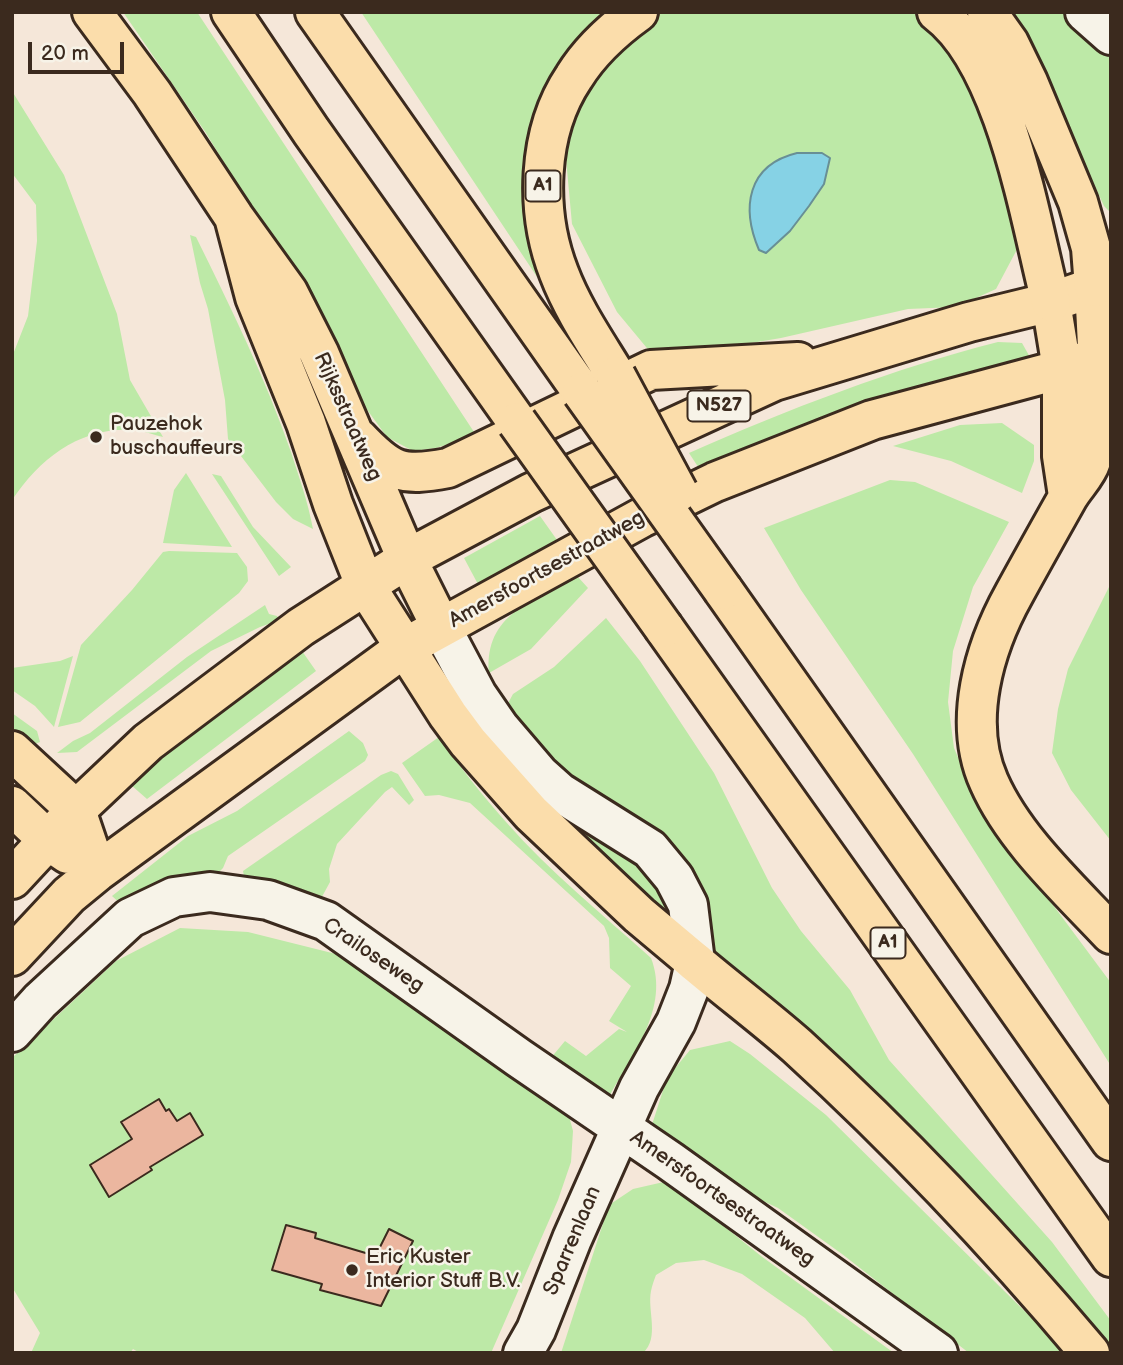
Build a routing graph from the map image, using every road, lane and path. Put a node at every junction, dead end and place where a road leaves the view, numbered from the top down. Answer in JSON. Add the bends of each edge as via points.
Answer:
{"nodes":[{"id":1,"x":92,"y":12,"type":"edge"},
{"id":2,"x":231,"y":12,"type":"edge"},
{"id":3,"x":315,"y":12,"type":"edge"},
{"id":4,"x":638,"y":12,"type":"edge"},
{"id":5,"x":937,"y":12,"type":"edge"},
{"id":6,"x":987,"y":12,"type":"edge"},
{"id":7,"x":1085,"y":12,"type":"edge"},
{"id":8,"x":1111,"y":35,"type":"edge"},
{"id":9,"x":234,"y":217,"type":"junction"},
{"id":10,"x":1102,"y":284,"type":"edge"},
{"id":11,"x":1051,"y":302,"type":"junction"},
{"id":12,"x":1104,"y":355,"type":"edge"},
{"id":13,"x":842,"y":360,"type":"junction"},
{"id":14,"x":1062,"y":369,"type":"junction"},
{"id":15,"x":357,"y":436,"type":"junction"},
{"id":16,"x":1069,"y":496,"type":"junction"},
{"id":17,"x":407,"y":559,"type":"junction"},
{"id":18,"x":365,"y":585,"type":"junction"},
{"id":19,"x":725,"y":588,"type":"junction"},
{"id":20,"x":441,"y":627,"type":"junction"},
{"id":21,"x":404,"y":649,"type":"junction"},
{"id":22,"x":12,"y":751,"type":"edge"},
{"id":23,"x":12,"y":806,"type":"edge"},
{"id":24,"x":75,"y":810,"type":"junction"},
{"id":25,"x":49,"y":841,"type":"junction"},
{"id":26,"x":97,"y":872,"type":"junction"},
{"id":27,"x":12,"y":879,"type":"edge"},
{"id":28,"x":1111,"y":934,"type":"edge"},
{"id":29,"x":12,"y":956,"type":"edge"},
{"id":30,"x":695,"y":962,"type":"junction"},
{"id":31,"x":12,"y":1032,"type":"edge"},
{"id":32,"x":620,"y":1128,"type":"junction"},
{"id":33,"x":1111,"y":1142,"type":"edge"},
{"id":34,"x":1111,"y":1257,"type":"edge"},
{"id":35,"x":523,"y":1353,"type":"edge"},
{"id":36,"x":938,"y":1353,"type":"edge"},
{"id":37,"x":1090,"y":1353,"type":"edge"}],
"edges":[{"from":1,"to":9,"type":"main road","name":"Rijksstraatweg"},
{"from":2,"to":34,"type":"main road","number":"A1","bridge":true},
{"from":3,"to":19,"type":"main road","number":"A1","bridge":true},
{"from":4,"to":19,"type":"main road","number":"A1","bridge":true,"via":[[606,37],[574,75],[557,109],[544,171],[547,233],[575,309],[616,376]]},
{"from":5,"to":11,"type":"main road","via":[[980,65],[996,99]]},
{"from":6,"to":10,"type":"main road","via":[[1028,82],[1078,202]]},
{"from":7,"to":8,"type":"street"},
{"from":9,"to":15,"type":"main road","name":"Rijksstraatweg","via":[[288,292]]},
{"from":9,"to":18,"type":"main road","name":"Rijksstraatweg","via":[[255,297]]},
{"from":10,"to":11,"type":"main road","number":"N527"},
{"from":10,"to":12,"type":"main road"},
{"from":11,"to":13,"type":"main road","number":"N527"},
{"from":11,"to":14,"type":"main road"},
{"from":12,"to":14,"type":"main road","name":"Amersfoortsestraatweg"},
{"from":12,"to":16,"type":"main road","via":[[1091,462]]},
{"from":13,"to":15,"type":"main road","via":[[651,370],[448,468],[418,474],[393,468]]},
{"from":13,"to":17,"type":"main road","number":"N527","via":[[774,381],[686,420],[531,493]]},
{"from":14,"to":16,"type":"main road","via":[[1062,456]]},
{"from":14,"to":20,"type":"main road","name":"Amersfoortsestraatweg","via":[[872,420],[715,482]]},
{"from":15,"to":17,"type":"main road","name":"Rijksstraatweg"},
{"from":16,"to":28,"type":"main road","via":[[1012,597],[988,657],[979,694],[979,750],[1000,804],[1019,832]]},
{"from":17,"to":18,"type":"main road","number":"N527"},
{"from":17,"to":20,"type":"main road","name":"Rijksstraatweg"},
{"from":18,"to":21,"type":"main road"},
{"from":18,"to":24,"type":"main road","number":"N527","via":[[301,627],[149,742]]},
{"from":19,"to":33,"type":"main road","number":"A1"},
{"from":20,"to":21,"type":"main road"},
{"from":20,"to":30,"type":"street","name":"Amersfoortsestraatweg","via":[[477,695],[540,775],[650,849],[674,878],[688,905]]},
{"from":21,"to":26,"type":"main road"},
{"from":21,"to":30,"type":"main road","via":[[461,733],[531,813]]},
{"from":22,"to":24,"type":"main road"},
{"from":23,"to":25,"type":"main road"},
{"from":24,"to":25,"type":"main road","number":"N527"},
{"from":24,"to":26,"type":"main road"},
{"from":25,"to":26,"type":"main road"},
{"from":25,"to":27,"type":"main road","number":"N527"},
{"from":26,"to":29,"type":"main road"},
{"from":30,"to":32,"type":"street","name":"Amersfoortsestraatweg","via":[[676,1022]]},
{"from":30,"to":37,"type":"main road","via":[[796,1046],[898,1143]]},
{"from":31,"to":32,"type":"street","name":"Crailoseweg","via":[[130,918],[174,897],[210,892],[268,900],[326,920]]},
{"from":32,"to":35,"type":"street","name":"Sparrenlaan"},
{"from":32,"to":36,"type":"street","name":"Amersfoortsestraatweg"}]}
